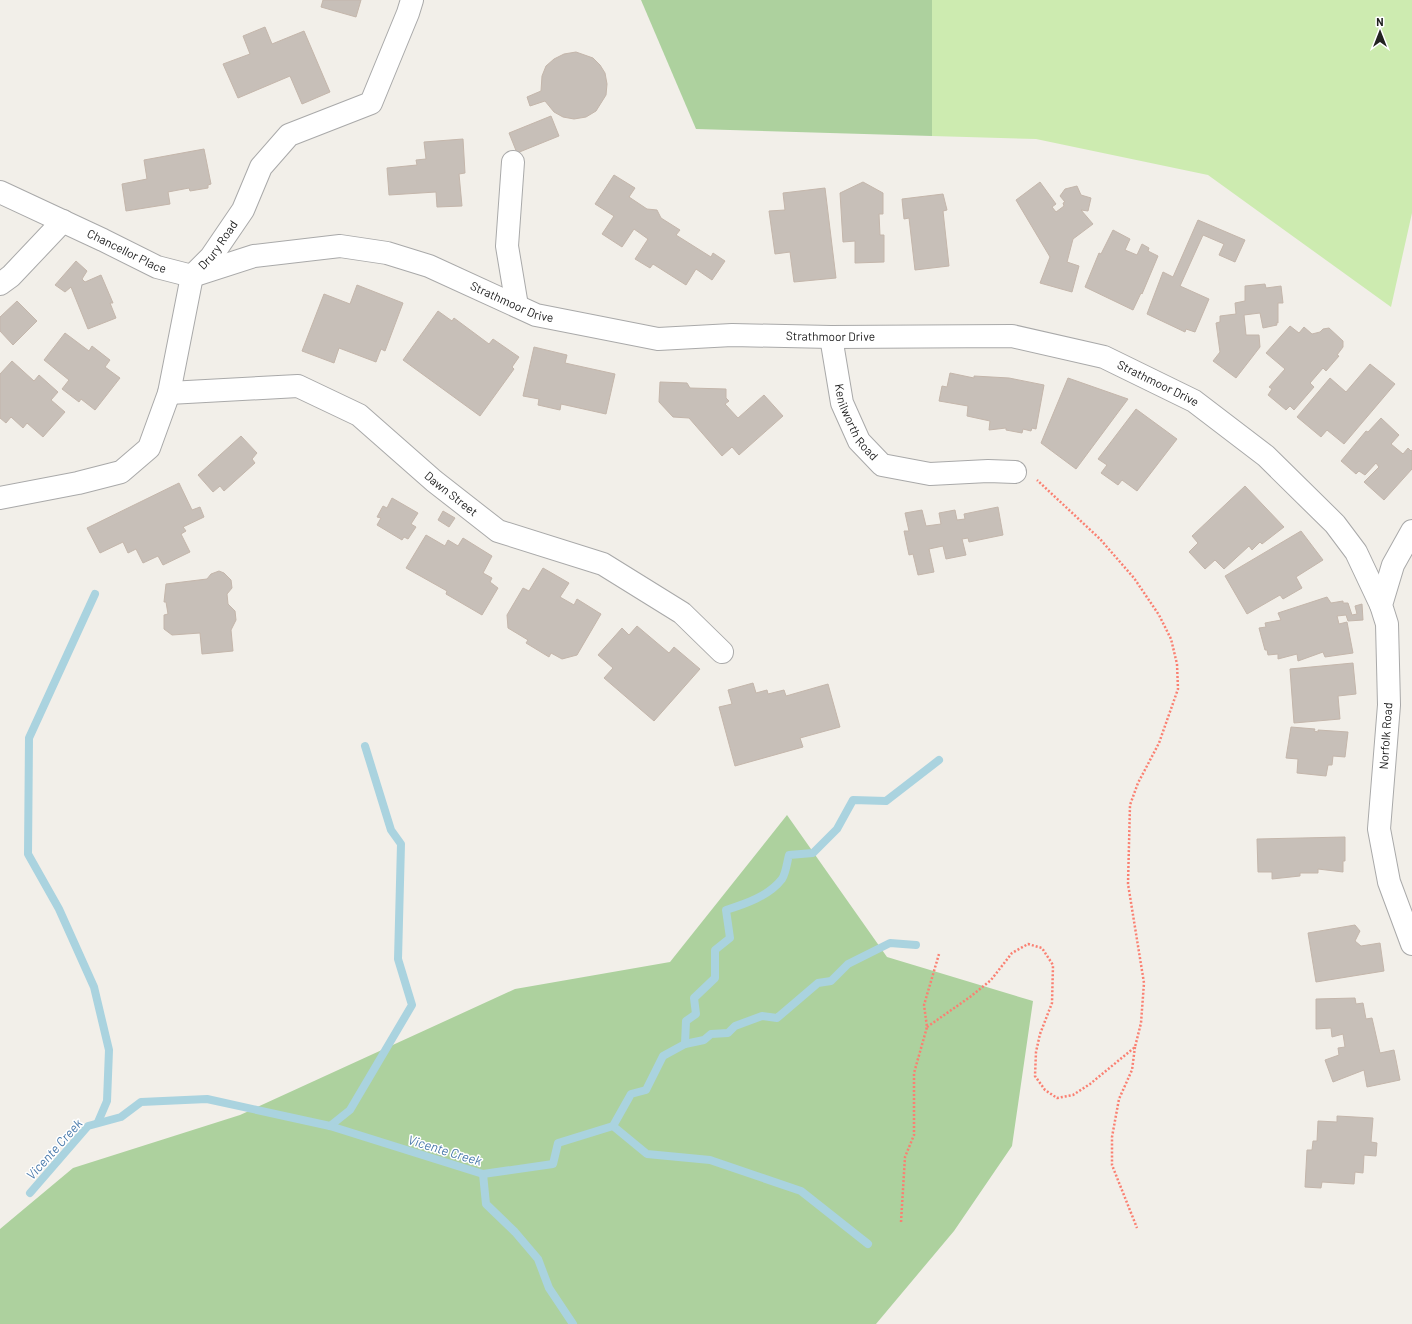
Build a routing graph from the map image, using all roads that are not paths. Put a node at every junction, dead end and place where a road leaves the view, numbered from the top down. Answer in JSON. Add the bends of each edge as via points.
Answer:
{"nodes":[{"id":1,"x":412,"y":0,"type":"edge"},
{"id":2,"x":513,"y":162,"type":"dead end"},
{"id":3,"x":0,"y":192,"type":"edge"},
{"id":4,"x":63,"y":221,"type":"junction"},
{"id":5,"x":192,"y":276,"type":"junction"},
{"id":6,"x":0,"y":284,"type":"edge"},
{"id":7,"x":517,"y":306,"type":"junction"},
{"id":8,"x":831,"y":337,"type":"junction"},
{"id":9,"x":169,"y":393,"type":"junction"},
{"id":10,"x":1015,"y":472,"type":"road end"},
{"id":11,"x":0,"y":498,"type":"edge"},
{"id":12,"x":1412,"y":531,"type":"edge"},
{"id":13,"x":1381,"y":605,"type":"junction"},
{"id":14,"x":722,"y":652,"type":"dead end"},
{"id":15,"x":1412,"y":944,"type":"edge"}],
"edges":[{"from":1,"to":5,"type":"street","name":"Drury Road","via":[[371,103],[289,135],[261,167],[243,210],[210,256]]},
{"from":2,"to":7,"type":"street","via":[[507,246]]},
{"from":3,"to":4,"type":"street","name":"Chancellor Place"},
{"from":4,"to":5,"type":"street","name":"Chancellor Place","via":[[157,268]]},
{"from":4,"to":6,"type":"street","via":[[11,276]]},
{"from":5,"to":7,"type":"street","name":"Strathmoor Drive","via":[[254,256],[340,246],[388,254],[429,266]]},
{"from":5,"to":9,"type":"street","name":"Drury Road"},
{"from":7,"to":8,"type":"street","name":"Strathmoor Drive","via":[[536,315],[658,339],[732,335]]},
{"from":8,"to":10,"type":"street","name":"Kenilworth Road","via":[[842,403],[859,441],[882,465],[930,474]]},
{"from":8,"to":13,"type":"street","name":"Strathmoor Drive","via":[[1012,336],[1104,356],[1194,401],[1266,456],[1335,524],[1356,552]]},
{"from":9,"to":11,"type":"street","name":"Drury Road","via":[[149,448],[121,472]]},
{"from":9,"to":14,"type":"street","name":"Dawn Street","via":[[298,386],[359,415],[434,481],[498,531],[603,564],[682,613]]},
{"from":12,"to":13,"type":"street","via":[[1394,565]]},
{"from":13,"to":15,"type":"street","name":"Norfolk Road","via":[[1387,624],[1389,705],[1379,829],[1389,882]]}]}
